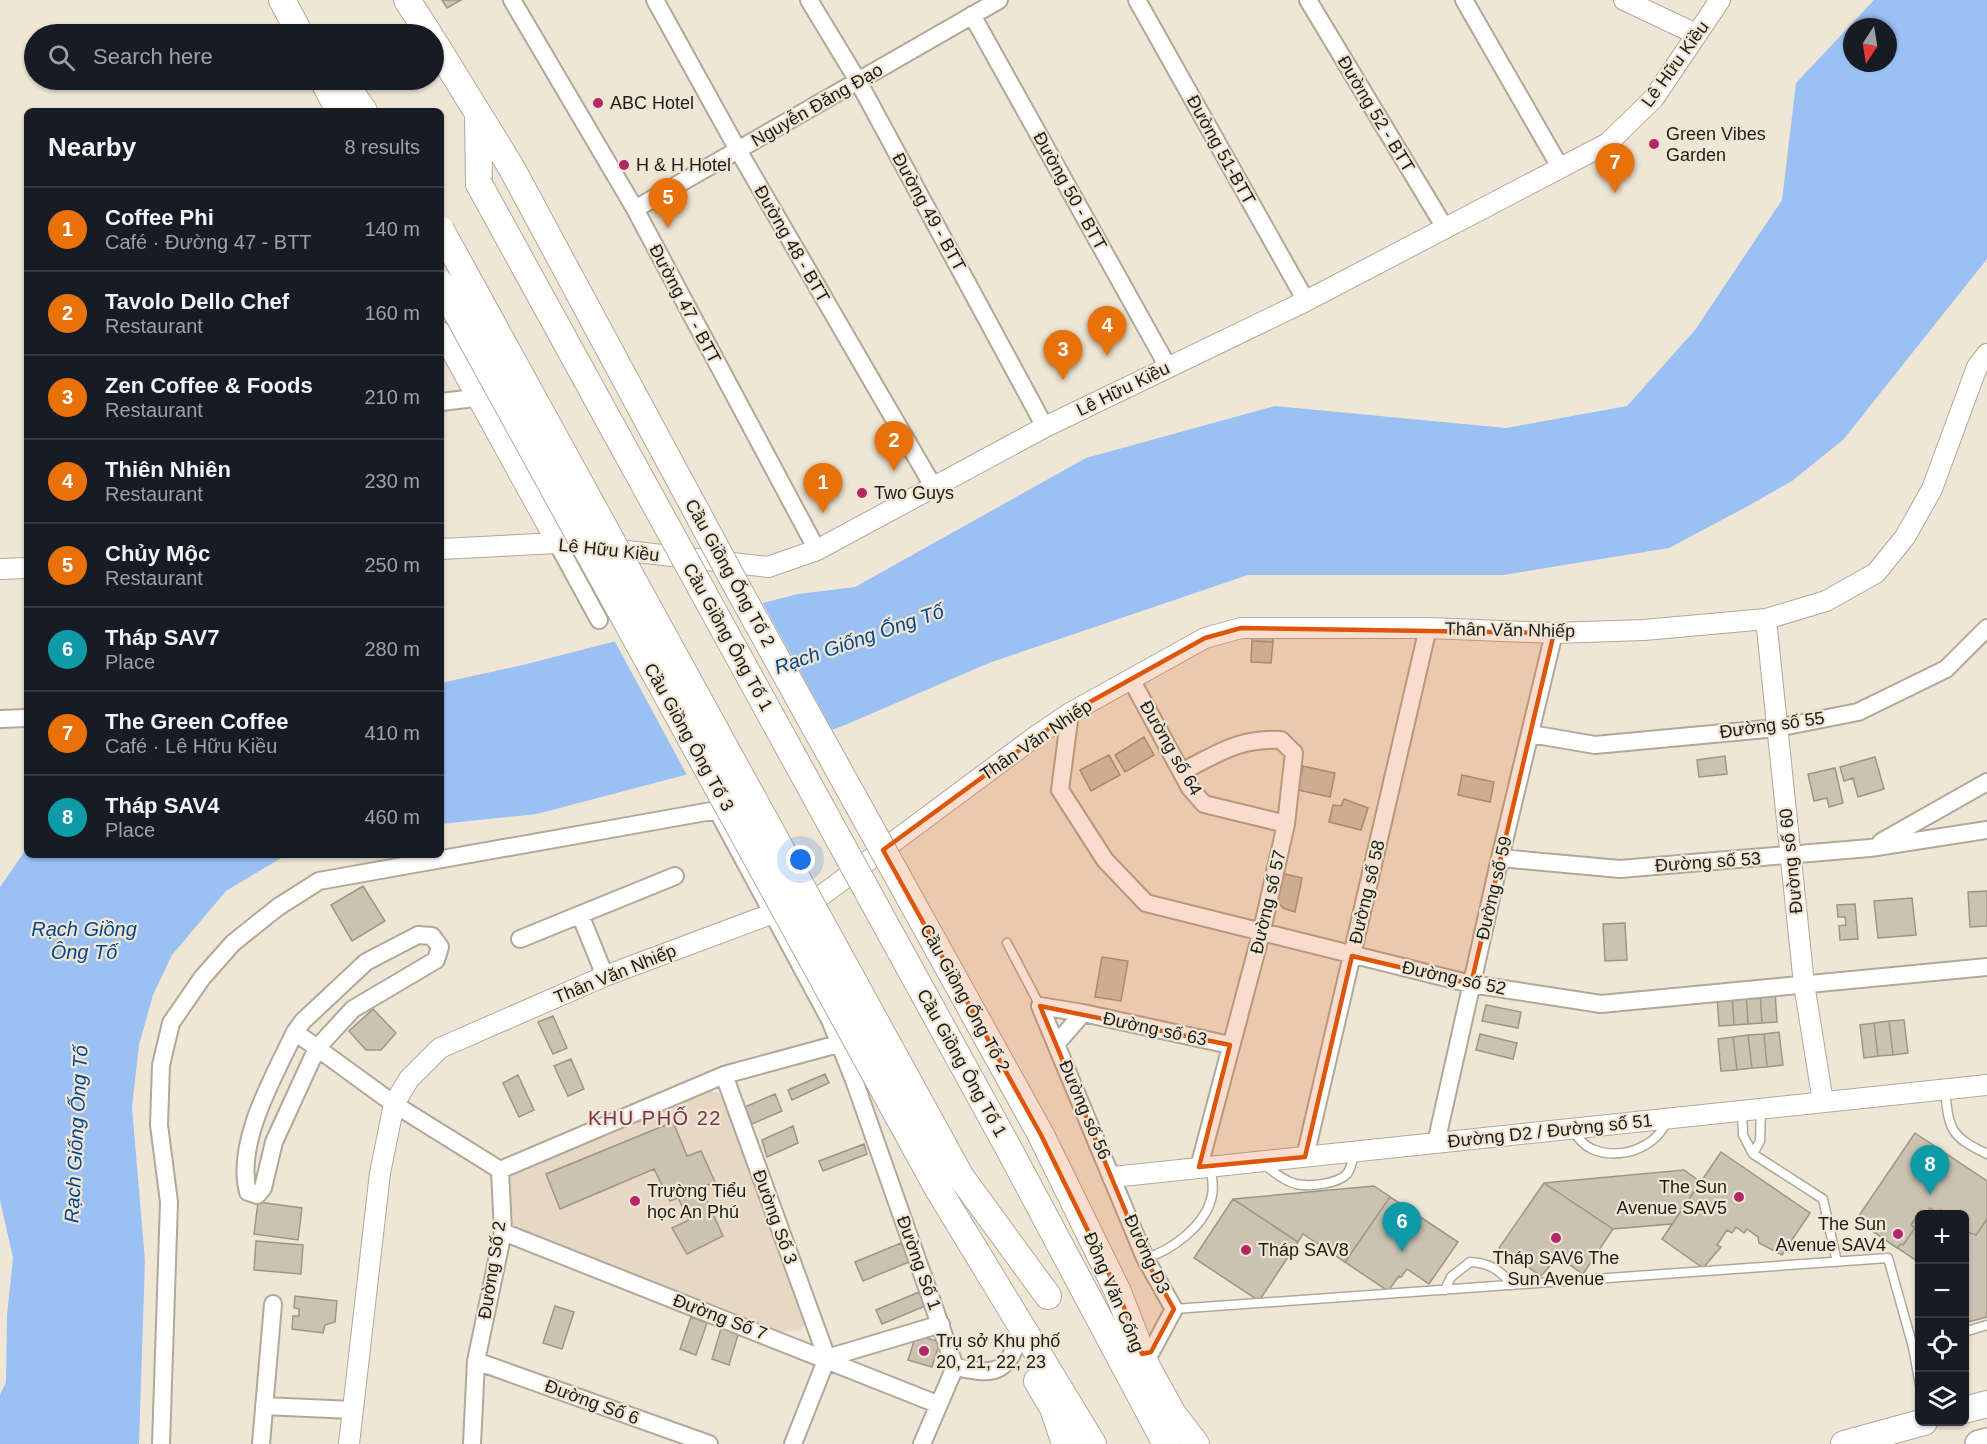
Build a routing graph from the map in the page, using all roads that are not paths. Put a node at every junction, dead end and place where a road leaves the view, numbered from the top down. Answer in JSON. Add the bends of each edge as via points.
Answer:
{"nodes":[{"id":1,"x":282,"y":0,"type":"edge"},
{"id":2,"x":301,"y":0,"type":"edge"},
{"id":3,"x":407,"y":0,"type":"edge"},
{"id":4,"x":512,"y":0,"type":"edge"},
{"id":5,"x":654,"y":0,"type":"edge"},
{"id":6,"x":809,"y":0,"type":"edge"},
{"id":7,"x":999,"y":0,"type":"edge"},
{"id":8,"x":1137,"y":0,"type":"edge"},
{"id":9,"x":1308,"y":0,"type":"edge"},
{"id":10,"x":1464,"y":0,"type":"edge"},
{"id":11,"x":1624,"y":0,"type":"edge"},
{"id":12,"x":1716,"y":2,"type":"edge"},
{"id":13,"x":972,"y":15,"type":"junction"},
{"id":14,"x":295,"y":24,"type":"edge"},
{"id":15,"x":313,"y":24,"type":"edge"},
{"id":16,"x":423,"y":24,"type":"edge"},
{"id":17,"x":1696,"y":34,"type":"junction"},
{"id":18,"x":444,"y":59,"type":"edge"},
{"id":19,"x":858,"y":81,"type":"junction"},
{"id":20,"x":334,"y":91,"type":"edge"},
{"id":21,"x":352,"y":108,"type":"edge"},
{"id":22,"x":360,"y":108,"type":"edge"},
{"id":23,"x":478,"y":115,"type":"junction"},
{"id":24,"x":738,"y":150,"type":"junction"},
{"id":25,"x":1560,"y":167,"type":"junction"},
{"id":26,"x":634,"y":209,"type":"junction"},
{"id":27,"x":1445,"y":228,"type":"junction"},
{"id":28,"x":444,"y":235,"type":"edge"},
{"id":29,"x":444,"y":290,"type":"edge"},
{"id":30,"x":1306,"y":301,"type":"junction"},
{"id":31,"x":444,"y":315,"type":"edge"},
{"id":32,"x":444,"y":338,"type":"edge"},
{"id":33,"x":1987,"y":354,"type":"edge"},
{"id":34,"x":1168,"y":367,"type":"junction"},
{"id":35,"x":475,"y":398,"type":"junction"},
{"id":36,"x":444,"y":402,"type":"edge"},
{"id":37,"x":1046,"y":427,"type":"junction"},
{"id":38,"x":933,"y":486,"type":"junction"},
{"id":39,"x":557,"y":543,"type":"junction"},
{"id":40,"x":444,"y":549,"type":"edge"},
{"id":41,"x":817,"y":550,"type":"junction"},
{"id":42,"x":24,"y":568,"type":"edge"},
{"id":43,"x":0,"y":569,"type":"edge"},
{"id":44,"x":1766,"y":619,"type":"junction"},
{"id":45,"x":599,"y":620,"type":"dead end"},
{"id":46,"x":1428,"y":628,"type":"junction"},
{"id":47,"x":1987,"y":628,"type":"edge"},
{"id":48,"x":1554,"y":633,"type":"junction"},
{"id":49,"x":1132,"y":681,"type":"junction"},
{"id":50,"x":1070,"y":714,"type":"junction"},
{"id":51,"x":24,"y":718,"type":"edge"},
{"id":52,"x":0,"y":719,"type":"edge"},
{"id":53,"x":1777,"y":728,"type":"junction"},
{"id":54,"x":1531,"y":734,"type":"junction"},
{"id":55,"x":1183,"y":771,"type":"junction"},
{"id":56,"x":1987,"y":782,"type":"edge"},
{"id":57,"x":1286,"y":824,"type":"junction"},
{"id":58,"x":1987,"y":830,"type":"edge"},
{"id":59,"x":1870,"y":848,"type":"junction"},
{"id":60,"x":1791,"y":856,"type":"junction"},
{"id":61,"x":1500,"y":858,"type":"junction"},
{"id":62,"x":675,"y":876,"type":"dead end"},
{"id":63,"x":771,"y":914,"type":"junction"},
{"id":64,"x":581,"y":917,"type":"junction"},
{"id":65,"x":1262,"y":930,"type":"junction"},
{"id":66,"x":520,"y":939,"type":"dead end"},
{"id":67,"x":1007,"y":943,"type":"dead end"},
{"id":68,"x":1352,"y":956,"type":"junction"},
{"id":69,"x":1987,"y":967,"type":"edge"},
{"id":70,"x":605,"y":976,"type":"junction"},
{"id":71,"x":1472,"y":984,"type":"junction"},
{"id":72,"x":1804,"y":984,"type":"junction"},
{"id":73,"x":1040,"y":1006,"type":"junction"},
{"id":74,"x":1083,"y":1013,"type":"junction"},
{"id":75,"x":295,"y":1032,"type":"junction"},
{"id":76,"x":1057,"y":1042,"type":"junction"},
{"id":77,"x":838,"y":1044,"type":"junction"},
{"id":78,"x":1230,"y":1045,"type":"junction"},
{"id":79,"x":317,"y":1047,"type":"junction"},
{"id":80,"x":724,"y":1075,"type":"junction"},
{"id":81,"x":1987,"y":1085,"type":"edge"},
{"id":82,"x":1945,"y":1089,"type":"junction"},
{"id":83,"x":1823,"y":1102,"type":"junction"},
{"id":84,"x":394,"y":1104,"type":"junction"},
{"id":85,"x":1751,"y":1110,"type":"junction"},
{"id":86,"x":1667,"y":1118,"type":"junction"},
{"id":87,"x":1572,"y":1129,"type":"junction"},
{"id":88,"x":1041,"y":1134,"type":"joint"},
{"id":89,"x":1436,"y":1143,"type":"junction"},
{"id":90,"x":1010,"y":1151,"type":"joint"},
{"id":91,"x":1355,"y":1151,"type":"junction"},
{"id":92,"x":1753,"y":1154,"type":"junction"},
{"id":93,"x":1987,"y":1154,"type":"edge"},
{"id":94,"x":1305,"y":1157,"type":"junction"},
{"id":95,"x":1262,"y":1161,"type":"junction"},
{"id":96,"x":1205,"y":1167,"type":"junction"},
{"id":97,"x":500,"y":1170,"type":"junction"},
{"id":98,"x":1113,"y":1177,"type":"junction"},
{"id":99,"x":932,"y":1192,"type":"junction"},
{"id":100,"x":503,"y":1232,"type":"junction"},
{"id":101,"x":1145,"y":1258,"type":"junction"},
{"id":102,"x":1837,"y":1262,"type":"junction"},
{"id":103,"x":1513,"y":1285,"type":"junction"},
{"id":104,"x":1445,"y":1290,"type":"junction"},
{"id":105,"x":1046,"y":1295,"type":"dead end"},
{"id":106,"x":273,"y":1304,"type":"dead end"},
{"id":107,"x":1174,"y":1309,"type":"junction"},
{"id":108,"x":941,"y":1324,"type":"junction"},
{"id":109,"x":1987,"y":1325,"type":"edge"},
{"id":110,"x":1969,"y":1331,"type":"edge"},
{"id":111,"x":1915,"y":1343,"type":"edge"},
{"id":112,"x":1020,"y":1351,"type":"junction"},
{"id":113,"x":1142,"y":1354,"type":"junction"},
{"id":114,"x":827,"y":1358,"type":"junction"},
{"id":115,"x":476,"y":1361,"type":"junction"},
{"id":116,"x":955,"y":1367,"type":"junction"},
{"id":117,"x":937,"y":1404,"type":"junction"},
{"id":118,"x":1987,"y":1404,"type":"edge"},
{"id":119,"x":264,"y":1406,"type":"junction"},
{"id":120,"x":1969,"y":1409,"type":"edge"},
{"id":121,"x":352,"y":1410,"type":"junction"},
{"id":122,"x":1915,"y":1424,"type":"edge"},
{"id":123,"x":1088,"y":1438,"type":"edge"},
{"id":124,"x":1987,"y":1442,"type":"edge"},
{"id":125,"x":160,"y":1444,"type":"edge"},
{"id":126,"x":261,"y":1444,"type":"edge"},
{"id":127,"x":349,"y":1444,"type":"edge"},
{"id":128,"x":472,"y":1444,"type":"edge"},
{"id":129,"x":709,"y":1444,"type":"edge"},
{"id":130,"x":793,"y":1444,"type":"edge"},
{"id":131,"x":922,"y":1444,"type":"edge"},
{"id":132,"x":1065,"y":1444,"type":"edge"},
{"id":133,"x":1166,"y":1444,"type":"edge"},
{"id":134,"x":1196,"y":1444,"type":"edge"},
{"id":135,"x":1844,"y":1444,"type":"edge"},
{"id":136,"x":1979,"y":1444,"type":"edge"}],
"edges":[{"from":1,"to":14,"type":"main road"},
{"from":2,"to":15,"type":"main road"},
{"from":3,"to":16,"type":"main road"},
{"from":4,"to":26,"type":"street","name":"Đường 47 - BTT"},
{"from":5,"to":24,"type":"street","name":"Đường 48 - BTT"},
{"from":6,"to":19,"type":"street","name":"Đường 49 - BTT"},
{"from":7,"to":13,"type":"street","name":"Nguyễn Đăng Đạo"},
{"from":8,"to":30,"type":"street","name":"Đường 51-BTT"},
{"from":9,"to":27,"type":"street","name":"Đường 52 - BTT"},
{"from":10,"to":25,"type":"street"},
{"from":11,"to":17,"type":"street"},
{"from":12,"to":17,"type":"street","name":"Lê Hữu Kiều"},
{"from":13,"to":19,"type":"street","name":"Nguyễn Đăng Đạo"},
{"from":13,"to":34,"type":"street","name":"Đường 50 - BTT"},
{"from":17,"to":25,"type":"street","name":"Lê Hữu Kiều","via":[[1654,98],[1608,142]]},
{"from":18,"to":23,"type":"main road"},
{"from":19,"to":24,"type":"street","name":"Nguyễn Đăng Đạo"},
{"from":19,"to":37,"type":"street","name":"Đường 49 - BTT"},
{"from":20,"to":21,"type":"main road"},
{"from":20,"to":22,"type":"main road"},
{"from":23,"to":88,"type":"main road","name":"Cầu Giồng Ống Tố 2","bridge":true,"via":[[511,167],[741,596]]},
{"from":23,"to":90,"type":"main road","name":"Cầu Giồng Ông Tố 1","bridge":true,"via":[[479,184]]},
{"from":24,"to":26,"type":"street","name":"Nguyễn Đăng Đạo"},
{"from":24,"to":38,"type":"street","name":"Đường 48 - BTT"},
{"from":25,"to":27,"type":"street","name":"Lê Hữu Kiều"},
{"from":26,"to":41,"type":"street","name":"Đường 47 - BTT"},
{"from":27,"to":30,"type":"street","name":"Lê Hữu Kiều"},
{"from":28,"to":105,"type":"main road","bridge":true,"via":[[961,1177]]},
{"from":29,"to":99,"type":"main road","name":"Cầu Giồng Ông Tố 3","bridge":true},
{"from":30,"to":34,"type":"street","name":"Lê Hữu Kiều"},
{"from":31,"to":99,"type":"main road","name":"Cầu Giồng Ông Tố 3"},
{"from":32,"to":35,"type":"street"},
{"from":33,"to":44,"type":"street","name":"Thân Văn Nhiếp","via":[[1977,367],[1932,489],[1905,537],[1876,573],[1826,601]]},
{"from":34,"to":37,"type":"street","name":"Lê Hữu Kiều"},
{"from":35,"to":36,"type":"street"},
{"from":35,"to":39,"type":"street"},
{"from":37,"to":38,"type":"street","name":"Lê Hữu Kiều"},
{"from":38,"to":41,"type":"street","name":"Lê Hữu Kiều"},
{"from":39,"to":40,"type":"street","name":"Lê Hữu Kiều"},
{"from":39,"to":41,"type":"street","name":"Lê Hữu Kiều","via":[[768,567]]},
{"from":39,"to":45,"type":"street"},
{"from":42,"to":43,"type":"street"},
{"from":44,"to":48,"type":"street","name":"Thân Văn Nhiếp"},
{"from":44,"to":53,"type":"street","name":"Đường số 60"},
{"from":46,"to":48,"type":"street","name":"Thân Văn Nhiếp"},
{"from":46,"to":49,"type":"street","name":"Thân Văn Nhiếp","via":[[1241,628],[1205,638]]},
{"from":46,"to":68,"type":"street","name":"Đường số 58"},
{"from":47,"to":53,"type":"street","name":"Đường số 55","via":[[1946,669],[1899,693],[1858,711]]},
{"from":48,"to":54,"type":"street","name":"Đường số 59"},
{"from":49,"to":50,"type":"street","name":"Thân Văn Nhiếp"},
{"from":49,"to":55,"type":"street","name":"Đường số 64"},
{"from":50,"to":63,"type":"street","name":"Thân Văn Nhiếp","via":[[810,904]]},
{"from":50,"to":65,"type":"street","name":"Đường số 52","via":[[1060,790],[1124,883],[1146,903]]},
{"from":51,"to":52,"type":"street"},
{"from":53,"to":54,"type":"street","name":"Đường số 55","via":[[1595,745]]},
{"from":53,"to":60,"type":"street","name":"Đường số 60"},
{"from":54,"to":61,"type":"street","name":"Đường số 59"},
{"from":55,"to":57,"type":"street","name":"Đường số 64","via":[[1190,788],[1204,804]]},
{"from":55,"to":57,"type":"street","name":"Đường số 57","via":[[1256,739],[1281,740],[1294,753]]},
{"from":56,"to":59,"type":"street"},
{"from":57,"to":65,"type":"street","name":"Đường số 57"},
{"from":58,"to":59,"type":"street","name":"Đường số 53"},
{"from":59,"to":60,"type":"street","name":"Đường số 53"},
{"from":60,"to":61,"type":"street","name":"Đường số 53","via":[[1620,869]]},
{"from":60,"to":72,"type":"street","name":"Đường số 60"},
{"from":61,"to":71,"type":"street","name":"Đường số 59"},
{"from":62,"to":64,"type":"street"},
{"from":63,"to":70,"type":"street","name":"Thân Văn Nhiếp"},
{"from":63,"to":77,"type":"street","name":"Đường Số 1","via":[[830,1020]]},
{"from":63,"to":125,"type":"street","name":"Đường Số 1","via":[[717,810],[319,882],[278,907],[233,943],[202,978],[171,1023],[161,1065],[159,1125],[169,1202]]},
{"from":64,"to":66,"type":"street"},
{"from":64,"to":70,"type":"street"},
{"from":65,"to":68,"type":"street","name":"Đường số 52"},
{"from":65,"to":78,"type":"street","name":"Đường số 57"},
{"from":67,"to":73,"type":"lane"},
{"from":68,"to":71,"type":"street","name":"Đường số 52"},
{"from":68,"to":94,"type":"street","name":"Đường số 58"},
{"from":69,"to":72,"type":"street","name":"Đường số 52"},
{"from":70,"to":84,"type":"street","name":"Thân Văn Nhiếp","via":[[440,1048],[409,1079]]},
{"from":71,"to":72,"type":"street","name":"Đường số 52","via":[[1601,1004]]},
{"from":71,"to":89,"type":"street","name":"Đường số 59"},
{"from":72,"to":83,"type":"street","name":"Đường số 60"},
{"from":73,"to":74,"type":"street","name":"Đường số 63"},
{"from":73,"to":76,"type":"street","name":"Đường số 56"},
{"from":74,"to":76,"type":"street","name":"Đường số 63"},
{"from":74,"to":78,"type":"street","name":"Đường số 63"},
{"from":75,"to":79,"type":"street"},
{"from":75,"to":79,"type":"street","via":[[247,1145],[244,1177],[248,1192],[257,1196],[263,1188],[274,1142]]},
{"from":75,"to":79,"type":"street","via":[[366,962],[418,935],[432,936],[440,947],[436,960],[353,1008]]},
{"from":76,"to":98,"type":"street","name":"Đường số 56"},
{"from":77,"to":80,"type":"street"},
{"from":77,"to":108,"type":"street","name":"Đường Số 1"},
{"from":78,"to":96,"type":"street","name":"Đường số 57"},
{"from":79,"to":84,"type":"street"},
{"from":80,"to":97,"type":"street"},
{"from":80,"to":114,"type":"street","name":"Đường Số 3"},
{"from":81,"to":82,"type":"street","name":"Đường D2 / Đường số 51"},
{"from":82,"to":83,"type":"street","name":"Đường D2 / Đường số 51"},
{"from":82,"to":93,"type":"lane","via":[[1951,1127],[1957,1137]]},
{"from":83,"to":85,"type":"street","name":"Đường D2 / Đường số 51"},
{"from":84,"to":97,"type":"street"},
{"from":84,"to":121,"type":"street","name":"Thân Văn Nhiếp","via":[[380,1173]]},
{"from":85,"to":86,"type":"street","name":"Đường D2 / Đường số 51"},
{"from":85,"to":92,"type":"lane","via":[[1760,1141]]},
{"from":85,"to":92,"type":"lane","via":[[1743,1135]]},
{"from":86,"to":87,"type":"street","name":"Đường D2 / Đường số 51"},
{"from":86,"to":87,"type":"lane","via":[[1653,1143],[1637,1150],[1591,1149]]},
{"from":87,"to":89,"type":"street","name":"Đường D2 / Đường số 51"},
{"from":88,"to":113,"type":"main road","name":"Đồng Văn Cống","via":[[1118,1292]]},
{"from":89,"to":91,"type":"street","name":"Đường D2 / Đường số 51"},
{"from":90,"to":133,"type":"main road","name":"Đồng Văn Cống"},
{"from":91,"to":94,"type":"street","name":"Đường D2 / Đường số 51"},
{"from":91,"to":95,"type":"lane","via":[[1348,1173],[1338,1180],[1321,1183],[1298,1184],[1276,1174]]},
{"from":92,"to":102,"type":"lane","via":[[1823,1198]]},
{"from":94,"to":95,"type":"street","name":"Đường D2 / Đường số 51"},
{"from":95,"to":96,"type":"street","name":"Đường D2 / Đường số 51"},
{"from":96,"to":98,"type":"street","name":"Đường D2 / Đường số 51"},
{"from":96,"to":101,"type":"lane","via":[[1212,1196],[1203,1216],[1174,1245]]},
{"from":97,"to":100,"type":"street","name":"Đường Số 2"},
{"from":98,"to":101,"type":"street","name":"Đường D3"},
{"from":99,"to":112,"type":"main road","via":[[1012,1329]]},
{"from":99,"to":123,"type":"main road"},
{"from":100,"to":114,"type":"street","name":"Đường Số 7"},
{"from":100,"to":115,"type":"street","name":"Đường Số 2"},
{"from":101,"to":107,"type":"street","name":"Đường D3"},
{"from":102,"to":103,"type":"lane"},
{"from":102,"to":111,"type":"lane","via":[[1888,1258]]},
{"from":103,"to":104,"type":"lane"},
{"from":103,"to":104,"type":"lane","via":[[1498,1268],[1470,1262],[1451,1277]]},
{"from":104,"to":107,"type":"lane"},
{"from":106,"to":119,"type":"street"},
{"from":107,"to":113,"type":"street","name":"Đường D3","via":[[1151,1352]]},
{"from":108,"to":114,"type":"street"},
{"from":108,"to":116,"type":"street","name":"Đường Số 1"},
{"from":109,"to":110,"type":"lane"},
{"from":112,"to":116,"type":"street","via":[[994,1371]]},
{"from":112,"to":132,"type":"main road","via":[[1053,1408]]},
{"from":113,"to":134,"type":"main road","name":"Đồng Văn Cống","via":[[1161,1394]]},
{"from":114,"to":117,"type":"street","name":"Đường Số 7"},
{"from":114,"to":130,"type":"street"},
{"from":115,"to":128,"type":"street","name":"Đường Số 2"},
{"from":115,"to":129,"type":"street","name":"Đường Số 6"},
{"from":116,"to":117,"type":"street"},
{"from":117,"to":131,"type":"street"},
{"from":118,"to":120,"type":"main road"},
{"from":119,"to":121,"type":"street"},
{"from":119,"to":126,"type":"street"},
{"from":121,"to":127,"type":"street","name":"Thân Văn Nhiếp"},
{"from":122,"to":135,"type":"main road"},
{"from":124,"to":136,"type":"highway"}]}
